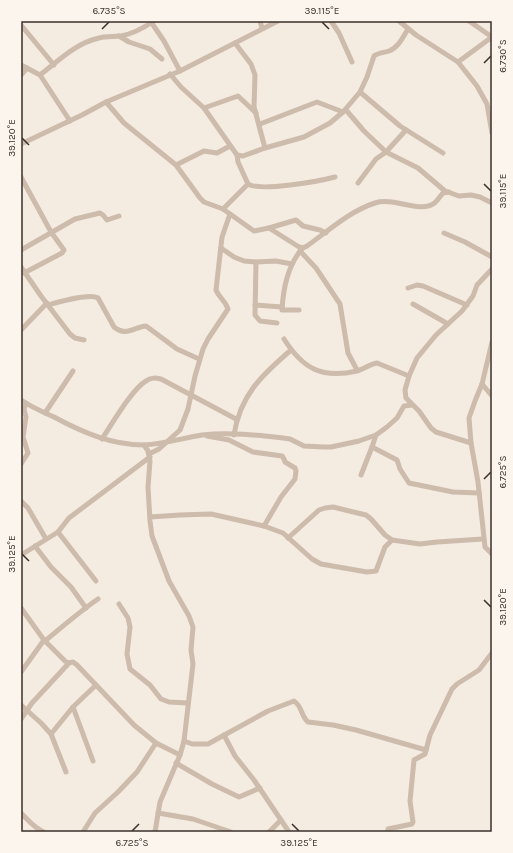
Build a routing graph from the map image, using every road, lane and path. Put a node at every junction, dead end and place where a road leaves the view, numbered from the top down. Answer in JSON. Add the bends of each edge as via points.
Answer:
{"nodes":[{"id":1,"x":260,"y":21,"type":"edge"},
{"id":2,"x":278,"y":21,"type":"edge"},
{"id":3,"x":331,"y":21,"type":"edge"},
{"id":4,"x":400,"y":21,"type":"edge"},
{"id":5,"x":469,"y":21,"type":"edge"},
{"id":6,"x":152,"y":22,"type":"edge"},
{"id":7,"x":21,"y":26,"type":"edge"},
{"id":8,"x":262,"y":28,"type":"junction"},
{"id":9,"x":408,"y":29,"type":"junction"},
{"id":10,"x":119,"y":36,"type":"junction"},
{"id":11,"x":492,"y":37,"type":"edge"},
{"id":12,"x":234,"y":43,"type":"junction"},
{"id":13,"x":162,"y":59,"type":"dead end"},
{"id":14,"x":352,"y":62,"type":"dead end"},
{"id":15,"x":458,"y":62,"type":"junction"},
{"id":16,"x":21,"y":65,"type":"edge"},
{"id":17,"x":54,"y":65,"type":"junction"},
{"id":18,"x":27,"y":68,"type":"junction"},
{"id":19,"x":180,"y":71,"type":"junction"},
{"id":20,"x":170,"y":74,"type":"junction"},
{"id":21,"x":21,"y":75,"type":"edge"},
{"id":22,"x":40,"y":75,"type":"junction"},
{"id":23,"x":360,"y":92,"type":"junction"},
{"id":24,"x":106,"y":102,"type":"junction"},
{"id":25,"x":204,"y":108,"type":"junction"},
{"id":26,"x":344,"y":111,"type":"junction"},
{"id":27,"x":490,"y":111,"type":"edge"},
{"id":28,"x":257,"y":114,"type":"junction"},
{"id":29,"x":70,"y":121,"type":"junction"},
{"id":30,"x":260,"y":124,"type":"junction"},
{"id":31,"x":406,"y":130,"type":"junction"},
{"id":32,"x":492,"y":133,"type":"edge"},
{"id":33,"x":21,"y":144,"type":"edge"},
{"id":34,"x":230,"y":146,"type":"junction"},
{"id":35,"x":265,"y":148,"type":"junction"},
{"id":36,"x":386,"y":152,"type":"junction"},
{"id":37,"x":443,"y":153,"type":"dead end"},
{"id":38,"x":237,"y":155,"type":"junction"},
{"id":39,"x":176,"y":165,"type":"junction"},
{"id":40,"x":335,"y":177,"type":"dead end"},
{"id":41,"x":21,"y":178,"type":"edge"},
{"id":42,"x":358,"y":183,"type":"dead end"},
{"id":43,"x":248,"y":184,"type":"junction"},
{"id":44,"x":449,"y":192,"type":"junction"},
{"id":45,"x":492,"y":203,"type":"edge"},
{"id":46,"x":223,"y":209,"type":"junction"},
{"id":47,"x":230,"y":214,"type":"junction"},
{"id":48,"x":119,"y":216,"type":"dead end"},
{"id":49,"x":268,"y":228,"type":"junction"},
{"id":50,"x":51,"y":232,"type":"junction"},
{"id":51,"x":326,"y":233,"type":"junction"},
{"id":52,"x":444,"y":233,"type":"dead end"},
{"id":53,"x":221,"y":248,"type":"junction"},
{"id":54,"x":21,"y":250,"type":"edge"},
{"id":55,"x":301,"y":250,"type":"junction"},
{"id":56,"x":492,"y":257,"type":"edge"},
{"id":57,"x":256,"y":262,"type":"junction"},
{"id":58,"x":292,"y":264,"type":"junction"},
{"id":59,"x":21,"y":267,"type":"edge"},
{"id":60,"x":492,"y":269,"type":"edge"},
{"id":61,"x":24,"y":273,"type":"junction"},
{"id":62,"x":408,"y":288,"type":"dead end"},
{"id":63,"x":47,"y":304,"type":"junction"},
{"id":64,"x":413,"y":304,"type":"dead end"},
{"id":65,"x":467,"y":304,"type":"junction"},
{"id":66,"x":255,"y":305,"type":"junction"},
{"id":67,"x":282,"y":306,"type":"junction"},
{"id":68,"x":299,"y":310,"type":"dead end"},
{"id":69,"x":277,"y":323,"type":"dead end"},
{"id":70,"x":448,"y":324,"type":"junction"},
{"id":71,"x":21,"y":330,"type":"edge"},
{"id":72,"x":284,"y":339,"type":"dead end"},
{"id":73,"x":84,"y":340,"type":"dead end"},
{"id":74,"x":492,"y":342,"type":"edge"},
{"id":75,"x":291,"y":350,"type":"junction"},
{"id":76,"x":199,"y":359,"type":"junction"},
{"id":77,"x":357,"y":370,"type":"junction"},
{"id":78,"x":73,"y":371,"type":"dead end"},
{"id":79,"x":409,"y":376,"type":"junction"},
{"id":80,"x":482,"y":384,"type":"junction"},
{"id":81,"x":190,"y":394,"type":"junction"},
{"id":82,"x":492,"y":396,"type":"edge"},
{"id":83,"x":23,"y":401,"type":"edge"},
{"id":84,"x":412,"y":405,"type":"junction"},
{"id":85,"x":44,"y":413,"type":"junction"},
{"id":86,"x":236,"y":420,"type":"junction"},
{"id":87,"x":203,"y":435,"type":"junction"},
{"id":88,"x":234,"y":435,"type":"junction"},
{"id":89,"x":376,"y":435,"type":"junction"},
{"id":90,"x":102,"y":439,"type":"junction"},
{"id":91,"x":164,"y":443,"type":"junction"},
{"id":92,"x":472,"y":443,"type":"junction"},
{"id":93,"x":144,"y":445,"type":"junction"},
{"id":94,"x":372,"y":447,"type":"junction"},
{"id":95,"x":150,"y":455,"type":"junction"},
{"id":96,"x":21,"y":464,"type":"edge"},
{"id":97,"x":361,"y":475,"type":"dead end"},
{"id":98,"x":479,"y":493,"type":"junction"},
{"id":99,"x":21,"y":501,"type":"edge"},
{"id":100,"x":150,"y":517,"type":"junction"},
{"id":101,"x":264,"y":526,"type":"junction"},
{"id":102,"x":58,"y":532,"type":"junction"},
{"id":103,"x":288,"y":538,"type":"junction"},
{"id":104,"x":46,"y":539,"type":"junction"},
{"id":105,"x":483,"y":539,"type":"junction"},
{"id":106,"x":392,"y":540,"type":"junction"},
{"id":107,"x":35,"y":546,"type":"junction"},
{"id":108,"x":492,"y":554,"type":"edge"},
{"id":109,"x":21,"y":555,"type":"edge"},
{"id":110,"x":96,"y":581,"type":"dead end"},
{"id":111,"x":98,"y":599,"type":"dead end"},
{"id":112,"x":119,"y":604,"type":"dead end"},
{"id":113,"x":21,"y":608,"type":"edge"},
{"id":114,"x":86,"y":608,"type":"junction"},
{"id":115,"x":44,"y":641,"type":"junction"},
{"id":116,"x":492,"y":653,"type":"edge"},
{"id":117,"x":490,"y":660,"type":"edge"},
{"id":118,"x":69,"y":663,"type":"junction"},
{"id":119,"x":21,"y":672,"type":"edge"},
{"id":120,"x":96,"y":685,"type":"junction"},
{"id":121,"x":188,"y":703,"type":"junction"},
{"id":122,"x":21,"y":705,"type":"edge"},
{"id":123,"x":73,"y":707,"type":"junction"},
{"id":124,"x":27,"y":710,"type":"junction"},
{"id":125,"x":21,"y":719,"type":"edge"},
{"id":126,"x":51,"y":734,"type":"junction"},
{"id":127,"x":224,"y":735,"type":"junction"},
{"id":128,"x":184,"y":741,"type":"junction"},
{"id":129,"x":156,"y":742,"type":"junction"},
{"id":130,"x":426,"y":750,"type":"junction"},
{"id":131,"x":180,"y":755,"type":"junction"},
{"id":132,"x":93,"y":761,"type":"dead end"},
{"id":133,"x":176,"y":763,"type":"junction"},
{"id":134,"x":66,"y":772,"type":"dead end"},
{"id":135,"x":260,"y":788,"type":"junction"},
{"id":136,"x":21,"y":812,"type":"edge"},
{"id":137,"x":158,"y":813,"type":"junction"},
{"id":138,"x":281,"y":820,"type":"junction"},
{"id":139,"x":44,"y":832,"type":"edge"},
{"id":140,"x":83,"y":832,"type":"edge"},
{"id":141,"x":155,"y":832,"type":"edge"},
{"id":142,"x":231,"y":832,"type":"edge"},
{"id":143,"x":269,"y":832,"type":"edge"},
{"id":144,"x":289,"y":832,"type":"edge"},
{"id":145,"x":388,"y":832,"type":"edge"}],
"edges":[{"from":1,"to":8,"type":"street"},
{"from":2,"to":8,"type":"street"},
{"from":3,"to":14,"type":"street"},
{"from":4,"to":9,"type":"street"},
{"from":5,"to":11,"type":"street"},
{"from":6,"to":10,"type":"street"},
{"from":6,"to":19,"type":"street"},
{"from":7,"to":17,"type":"street"},
{"from":8,"to":12,"type":"street"},
{"from":9,"to":15,"type":"street"},
{"from":9,"to":23,"type":"street","via":[[391,51],[374,56]]},
{"from":10,"to":13,"type":"street","via":[[150,49]]},
{"from":10,"to":17,"type":"street","via":[[99,38],[82,45]]},
{"from":11,"to":15,"type":"street"},
{"from":12,"to":19,"type":"street"},
{"from":12,"to":28,"type":"street","via":[[251,64],[255,75],[254,107]]},
{"from":15,"to":27,"type":"street","via":[[477,86]]},
{"from":16,"to":18,"type":"street"},
{"from":17,"to":22,"type":"street"},
{"from":18,"to":21,"type":"street"},
{"from":18,"to":22,"type":"street"},
{"from":19,"to":20,"type":"street"},
{"from":20,"to":24,"type":"street"},
{"from":20,"to":25,"type":"street"},
{"from":22,"to":29,"type":"street"},
{"from":23,"to":26,"type":"street"},
{"from":23,"to":31,"type":"street"},
{"from":24,"to":29,"type":"street"},
{"from":24,"to":39,"type":"street","via":[[124,123]]},
{"from":25,"to":28,"type":"street","via":[[238,96]]},
{"from":25,"to":34,"type":"street"},
{"from":26,"to":30,"type":"street","via":[[318,102]]},
{"from":26,"to":35,"type":"street","via":[[304,137]]},
{"from":26,"to":36,"type":"street"},
{"from":27,"to":32,"type":"street"},
{"from":28,"to":30,"type":"street"},
{"from":29,"to":33,"type":"street"},
{"from":30,"to":35,"type":"street"},
{"from":31,"to":36,"type":"street"},
{"from":31,"to":37,"type":"street"},
{"from":34,"to":38,"type":"street"},
{"from":34,"to":39,"type":"street","via":[[217,153],[204,152]]},
{"from":35,"to":38,"type":"street","via":[[243,156]]},
{"from":36,"to":42,"type":"street","via":[[376,160]]},
{"from":36,"to":44,"type":"street","via":[[418,168]]},
{"from":38,"to":43,"type":"street"},
{"from":39,"to":46,"type":"street","via":[[204,202]]},
{"from":40,"to":43,"type":"street","via":[[300,184],[256,187]]},
{"from":41,"to":50,"type":"street"},
{"from":43,"to":46,"type":"street"},
{"from":44,"to":45,"type":"street","via":[[462,197],[480,196]]},
{"from":44,"to":51,"type":"street","via":[[443,193],[429,206],[409,206],[389,201],[374,203],[346,218]]},
{"from":46,"to":47,"type":"street"},
{"from":47,"to":49,"type":"street","via":[[254,231]]},
{"from":47,"to":53,"type":"street"},
{"from":48,"to":50,"type":"street","via":[[108,220],[102,214],[83,217]]},
{"from":49,"to":51,"type":"street","via":[[296,220],[303,226]]},
{"from":49,"to":55,"type":"street"},
{"from":50,"to":54,"type":"street"},
{"from":50,"to":61,"type":"street","via":[[64,252]]},
{"from":51,"to":55,"type":"street"},
{"from":52,"to":56,"type":"street"},
{"from":53,"to":57,"type":"street","via":[[244,261]]},
{"from":53,"to":76,"type":"street","via":[[216,290],[228,309],[208,339]]},
{"from":55,"to":58,"type":"street"},
{"from":55,"to":77,"type":"street","via":[[340,304],[348,353]]},
{"from":57,"to":58,"type":"street","via":[[276,261]]},
{"from":57,"to":66,"type":"street"},
{"from":58,"to":67,"type":"street"},
{"from":59,"to":61,"type":"street"},
{"from":60,"to":65,"type":"street","via":[[477,285]]},
{"from":61,"to":63,"type":"street"},
{"from":62,"to":65,"type":"street","via":[[423,286]]},
{"from":63,"to":71,"type":"street"},
{"from":63,"to":73,"type":"street","via":[[70,334]]},
{"from":63,"to":76,"type":"street","via":[[94,296],[98,298],[118,331],[130,331],[146,326],[177,349]]},
{"from":64,"to":70,"type":"street"},
{"from":65,"to":70,"type":"street"},
{"from":66,"to":67,"type":"street"},
{"from":66,"to":69,"type":"street","via":[[255,315],[260,321]]},
{"from":67,"to":68,"type":"street","via":[[283,311]]},
{"from":70,"to":79,"type":"street","via":[[426,346]]},
{"from":72,"to":75,"type":"street"},
{"from":74,"to":80,"type":"street"},
{"from":75,"to":77,"type":"street","via":[[300,360],[323,373]]},
{"from":75,"to":86,"type":"street","via":[[265,372],[244,401]]},
{"from":76,"to":81,"type":"street"},
{"from":77,"to":79,"type":"street","via":[[377,363]]},
{"from":78,"to":85,"type":"street"},
{"from":79,"to":84,"type":"street","via":[[405,395]]},
{"from":80,"to":82,"type":"street"},
{"from":80,"to":92,"type":"street","via":[[470,418]]},
{"from":81,"to":86,"type":"street"},
{"from":81,"to":90,"type":"street","via":[[161,379],[144,381],[132,394]]},
{"from":81,"to":91,"type":"street","via":[[188,409],[180,430]]},
{"from":83,"to":85,"type":"street"},
{"from":83,"to":96,"type":"street","via":[[26,417],[23,437],[28,452]]},
{"from":84,"to":89,"type":"street","via":[[404,406],[397,418]]},
{"from":84,"to":92,"type":"street","via":[[436,432]]},
{"from":85,"to":90,"type":"street"},
{"from":86,"to":88,"type":"street"},
{"from":87,"to":88,"type":"street"},
{"from":87,"to":91,"type":"street"},
{"from":87,"to":101,"type":"street","via":[[229,440],[253,452],[282,456],[285,462],[295,468],[295,479]]},
{"from":88,"to":89,"type":"street","via":[[283,438],[304,446],[331,447]]},
{"from":89,"to":94,"type":"street"},
{"from":90,"to":93,"type":"street"},
{"from":91,"to":93,"type":"street"},
{"from":91,"to":95,"type":"street"},
{"from":92,"to":98,"type":"street"},
{"from":93,"to":95,"type":"street"},
{"from":94,"to":97,"type":"street"},
{"from":94,"to":98,"type":"street","via":[[397,460],[409,483],[453,492]]},
{"from":95,"to":100,"type":"street"},
{"from":95,"to":102,"type":"street","via":[[107,491],[69,518]]},
{"from":98,"to":105,"type":"street"},
{"from":99,"to":104,"type":"street","via":[[28,508]]},
{"from":100,"to":101,"type":"street","via":[[211,514]]},
{"from":100,"to":121,"type":"street","via":[[157,550],[193,627],[193,664]]},
{"from":101,"to":103,"type":"street","via":[[283,533]]},
{"from":102,"to":104,"type":"street"},
{"from":102,"to":110,"type":"street"},
{"from":103,"to":106,"type":"street","via":[[318,510],[333,507],[366,516]]},
{"from":103,"to":106,"type":"street","via":[[317,563],[374,572],[385,547]]},
{"from":104,"to":107,"type":"street"},
{"from":105,"to":106,"type":"street","via":[[420,544]]},
{"from":105,"to":108,"type":"street","via":[[485,547]]},
{"from":107,"to":109,"type":"street"},
{"from":107,"to":114,"type":"street"},
{"from":111,"to":114,"type":"street"},
{"from":112,"to":121,"type":"street","via":[[128,618],[130,627],[127,654],[130,669],[150,685],[161,699]]},
{"from":113,"to":115,"type":"street"},
{"from":114,"to":115,"type":"street"},
{"from":115,"to":118,"type":"street"},
{"from":115,"to":119,"type":"street"},
{"from":116,"to":117,"type":"street"},
{"from":117,"to":130,"type":"street","via":[[452,689],[432,730]]},
{"from":118,"to":120,"type":"street","via":[[78,665]]},
{"from":118,"to":124,"type":"street"},
{"from":120,"to":123,"type":"street"},
{"from":120,"to":129,"type":"street","via":[[134,725]]},
{"from":121,"to":128,"type":"street"},
{"from":122,"to":124,"type":"street"},
{"from":123,"to":126,"type":"street"},
{"from":123,"to":132,"type":"street"},
{"from":124,"to":125,"type":"street"},
{"from":124,"to":126,"type":"street"},
{"from":126,"to":134,"type":"street"},
{"from":127,"to":128,"type":"street","via":[[208,744]]},
{"from":127,"to":130,"type":"street","via":[[268,711],[294,701],[308,722],[356,730]]},
{"from":127,"to":135,"type":"street","via":[[235,756]]},
{"from":128,"to":131,"type":"street"},
{"from":129,"to":131,"type":"street"},
{"from":129,"to":140,"type":"street","via":[[137,772],[95,813]]},
{"from":130,"to":145,"type":"street","via":[[424,755],[416,758],[414,762],[410,801],[413,822]]},
{"from":131,"to":133,"type":"street"},
{"from":133,"to":135,"type":"street","via":[[239,797]]},
{"from":133,"to":137,"type":"street"},
{"from":135,"to":138,"type":"street"},
{"from":136,"to":139,"type":"street"},
{"from":137,"to":141,"type":"street"},
{"from":137,"to":142,"type":"street","via":[[193,819]]},
{"from":138,"to":143,"type":"street"},
{"from":138,"to":144,"type":"street"}]}
